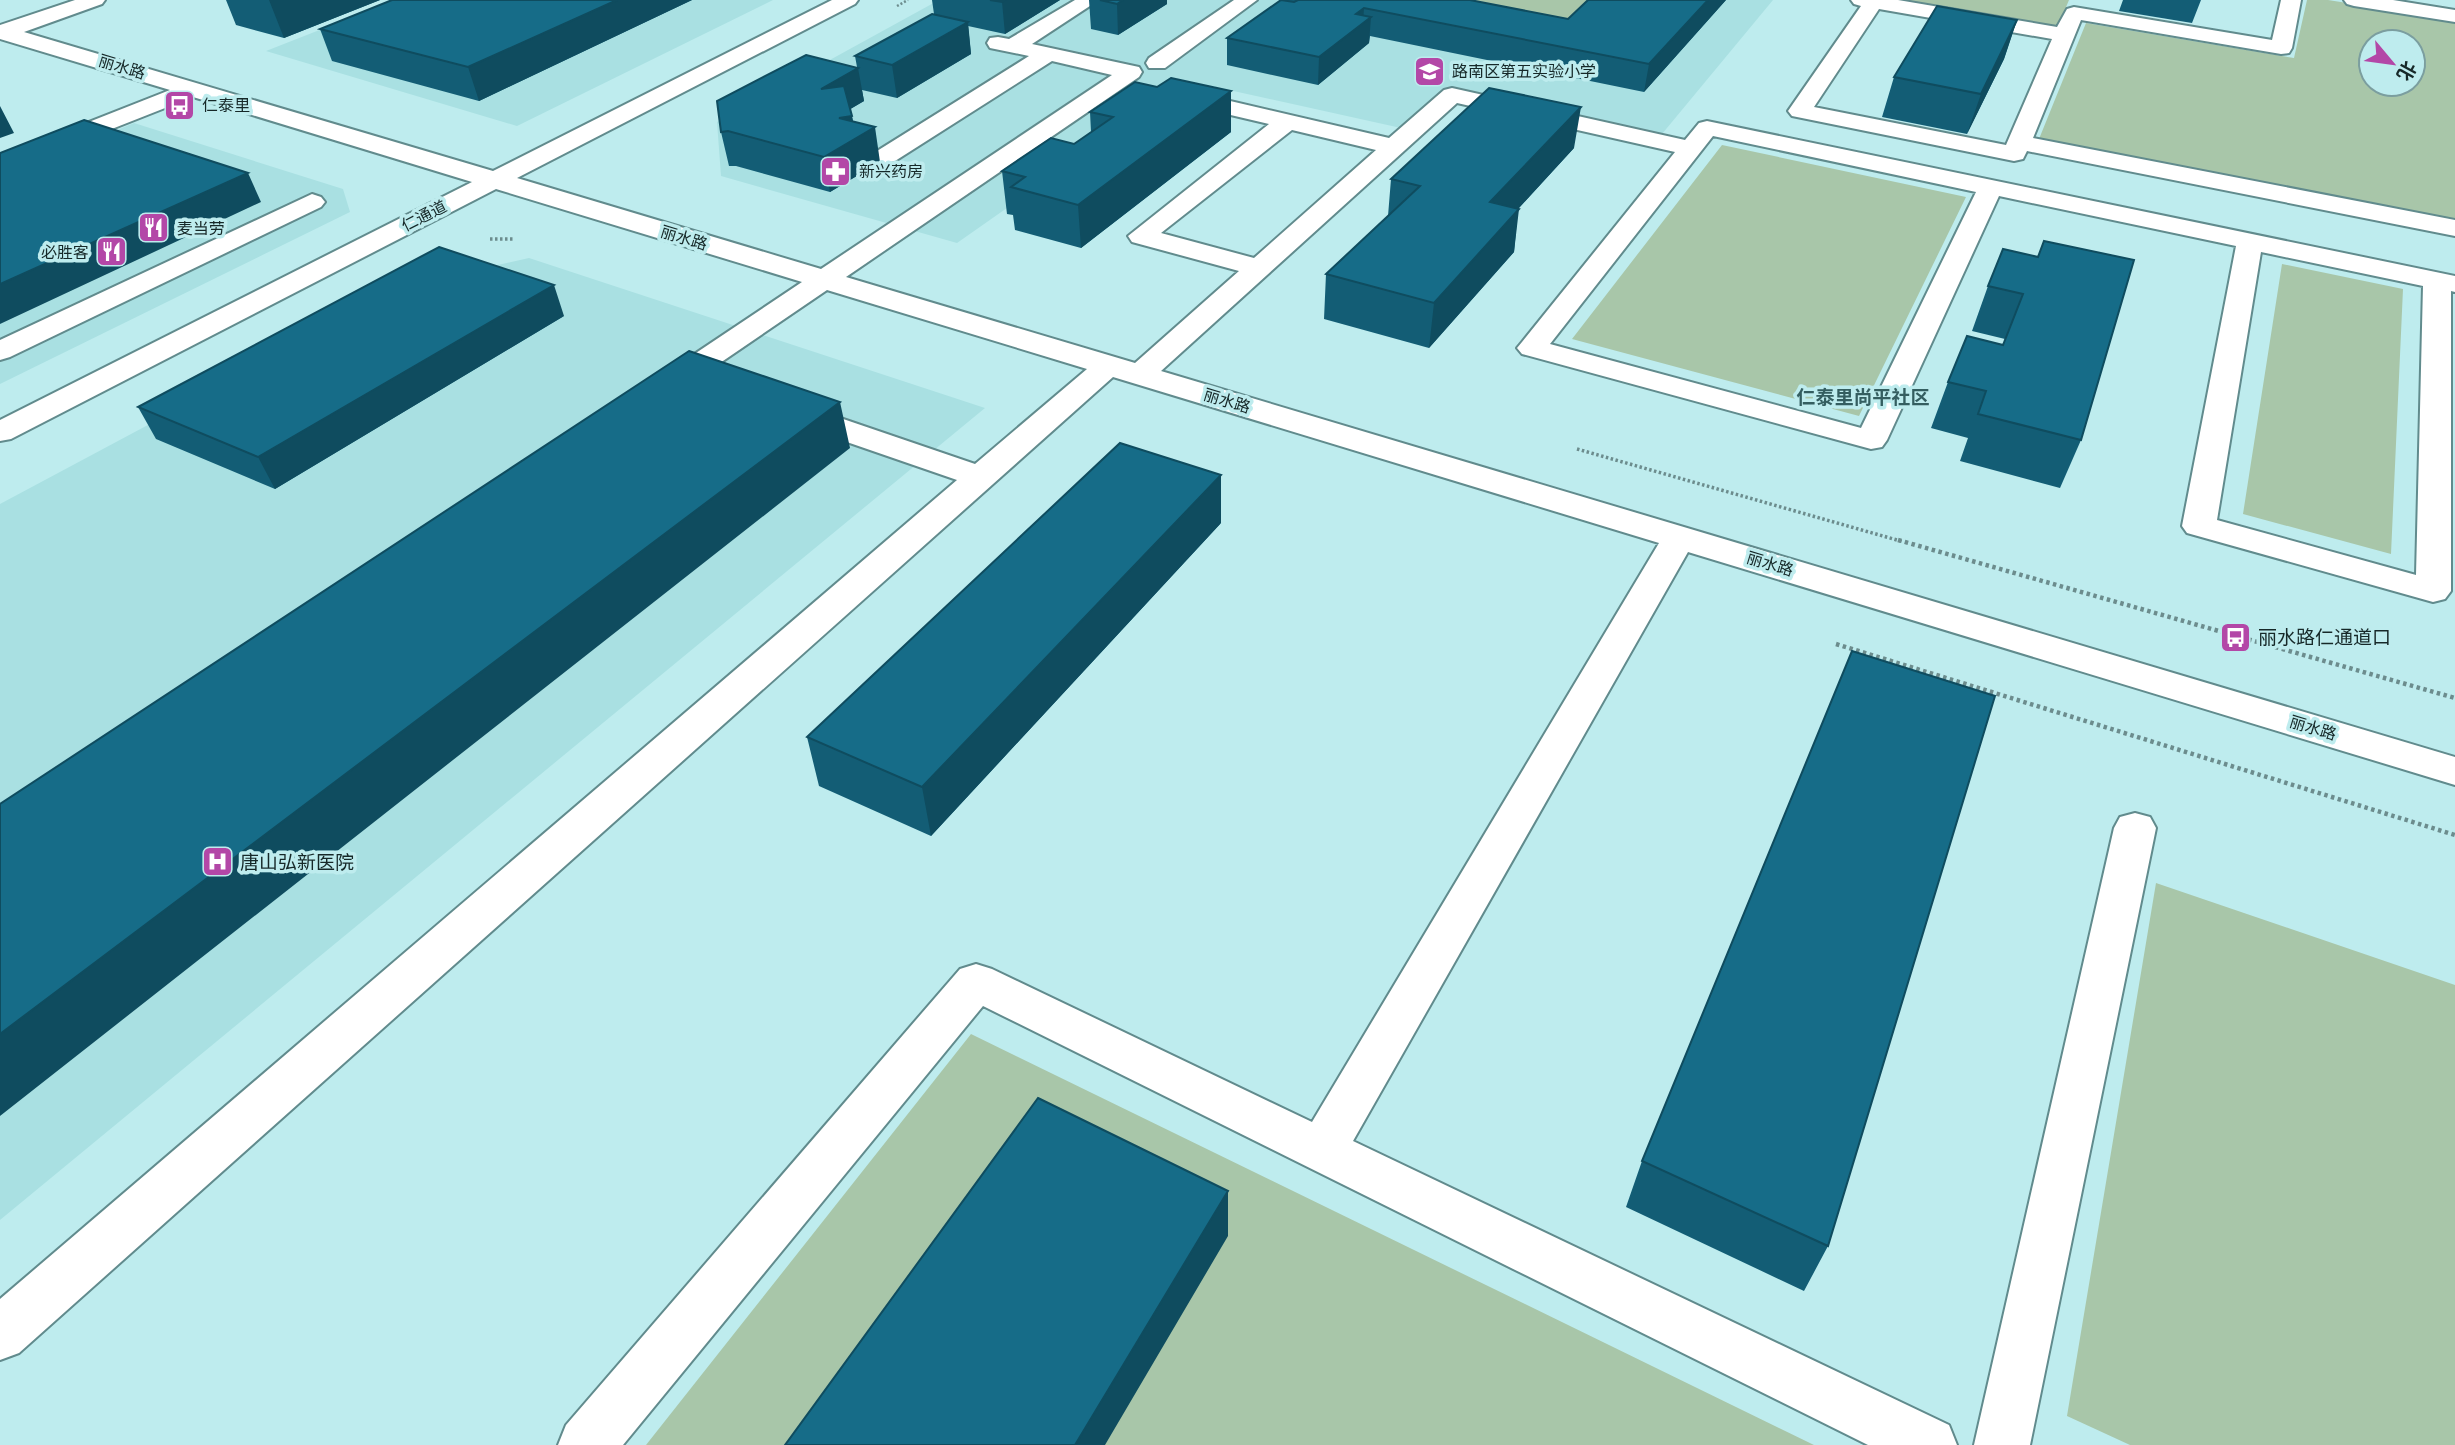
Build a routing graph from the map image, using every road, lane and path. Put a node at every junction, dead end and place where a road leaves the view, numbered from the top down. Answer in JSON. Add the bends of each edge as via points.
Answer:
{"nodes":[{"id":1,"x":95,"y":0,"type":"edge"},
{"id":2,"x":848,"y":0,"type":"edge"},
{"id":3,"x":908,"y":0,"type":"edge"},
{"id":4,"x":1089,"y":0,"type":"edge"},
{"id":5,"x":1247,"y":0,"type":"edge"},
{"id":6,"x":2291,"y":0,"type":"edge"},
{"id":7,"x":2354,"y":0,"type":"edge"},
{"id":8,"x":1870,"y":1,"type":"edge"},
{"id":9,"x":896,"y":6,"type":"dead end"},
{"id":10,"x":2077,"y":7,"type":"edge"},
{"id":11,"x":2455,"y":16,"type":"edge"},
{"id":12,"x":1,"y":32,"type":"edge"},
{"id":13,"x":2065,"y":35,"type":"junction"},
{"id":14,"x":1048,"y":54,"type":"junction"},
{"id":15,"x":1157,"y":63,"type":"dead end"},
{"id":16,"x":192,"y":89,"type":"junction"},
{"id":17,"x":1196,"y":100,"type":"edge"},
{"id":18,"x":1288,"y":121,"type":"junction"},
{"id":19,"x":2019,"y":142,"type":"junction"},
{"id":20,"x":1395,"y":147,"type":"junction"},
{"id":21,"x":1690,"y":148,"type":"junction"},
{"id":22,"x":886,"y":156,"type":"dead end"},
{"id":23,"x":0,"y":166,"type":"edge"},
{"id":24,"x":494,"y":180,"type":"junction"},
{"id":25,"x":1991,"y":187,"type":"junction"},
{"id":26,"x":312,"y":202,"type":"dead end"},
{"id":27,"x":2455,"y":228,"type":"edge"},
{"id":28,"x":482,"y":239,"type":"dead end"},
{"id":29,"x":518,"y":239,"type":"dead end"},
{"id":30,"x":2250,"y":241,"type":"junction"},
{"id":31,"x":1259,"y":268,"type":"junction"},
{"id":32,"x":824,"y":279,"type":"junction"},
{"id":33,"x":2446,"y":282,"type":"edge"},
{"id":34,"x":0,"y":351,"type":"edge"},
{"id":35,"x":1124,"y":370,"type":"junction"},
{"id":36,"x":683,"y":374,"type":"junction"},
{"id":37,"x":722,"y":388,"type":"edge"},
{"id":38,"x":637,"y":405,"type":"edge"},
{"id":39,"x":774,"y":405,"type":"edge"},
{"id":40,"x":0,"y":432,"type":"edge"},
{"id":41,"x":1571,"y":447,"type":"dead end"},
{"id":42,"x":981,"y":477,"type":"junction"},
{"id":43,"x":1679,"y":537,"type":"junction"},
{"id":44,"x":1834,"y":643,"type":"dead end"},
{"id":45,"x":2455,"y":698,"type":"edge"},
{"id":46,"x":2455,"y":771,"type":"edge"},
{"id":47,"x":2135,"y":828,"type":"dead end"},
{"id":48,"x":2455,"y":835,"type":"edge"},
{"id":49,"x":1322,"y":1150,"type":"junction"},
{"id":50,"x":0,"y":1334,"type":"edge"},
{"id":51,"x":586,"y":1445,"type":"edge"},
{"id":52,"x":1929,"y":1445,"type":"edge"},
{"id":53,"x":2002,"y":1445,"type":"edge"}],
"edges":[{"from":1,"to":12,"type":"street"},
{"from":2,"to":24,"type":"street","name":"仁通道"},
{"from":3,"to":9,"type":"path"},
{"from":4,"to":14,"type":"street","via":[[1006,44]]},
{"from":5,"to":15,"type":"street"},
{"from":6,"to":10,"type":"street","via":[[2281,48]]},
{"from":7,"to":11,"type":"street"},
{"from":8,"to":13,"type":"street"},
{"from":8,"to":19,"type":"street","via":[[1800,111],[2014,154]]},
{"from":10,"to":13,"type":"street"},
{"from":12,"to":16,"type":"street","name":"丽水路"},
{"from":13,"to":19,"type":"street"},
{"from":14,"to":22,"type":"street"},
{"from":14,"to":32,"type":"street","via":[[1131,72]]},
{"from":16,"to":23,"type":"street"},
{"from":16,"to":24,"type":"street","name":"丽水路"},
{"from":17,"to":18,"type":"street"},
{"from":18,"to":20,"type":"street"},
{"from":18,"to":31,"type":"street","via":[[1142,236]]},
{"from":19,"to":27,"type":"street"},
{"from":20,"to":21,"type":"street","via":[[1452,96]]},
{"from":20,"to":31,"type":"street"},
{"from":21,"to":25,"type":"street","via":[[1707,128]]},
{"from":21,"to":25,"type":"street","via":[[1532,348],[1871,440]]},
{"from":24,"to":32,"type":"street","name":"丽水路"},
{"from":24,"to":40,"type":"street","name":"仁通道"},
{"from":25,"to":30,"type":"street"},
{"from":26,"to":34,"type":"street"},
{"from":28,"to":29,"type":"path"},
{"from":30,"to":33,"type":"street"},
{"from":30,"to":33,"type":"street","via":[[2199,527],[2433,591]]},
{"from":31,"to":35,"type":"street"},
{"from":32,"to":35,"type":"street","name":"丽水路"},
{"from":32,"to":36,"type":"street"},
{"from":35,"to":42,"type":"street"},
{"from":35,"to":43,"type":"street","name":"丽水路"},
{"from":36,"to":37,"type":"street"},
{"from":36,"to":38,"type":"street"},
{"from":39,"to":42,"type":"street"},
{"from":41,"to":45,"type":"path"},
{"from":42,"to":50,"type":"street"},
{"from":43,"to":46,"type":"street","name":"丽水路"},
{"from":43,"to":49,"type":"street"},
{"from":44,"to":48,"type":"path"},
{"from":47,"to":53,"type":"street"},
{"from":49,"to":51,"type":"street","via":[[976,982]]},
{"from":49,"to":52,"type":"street"}]}
